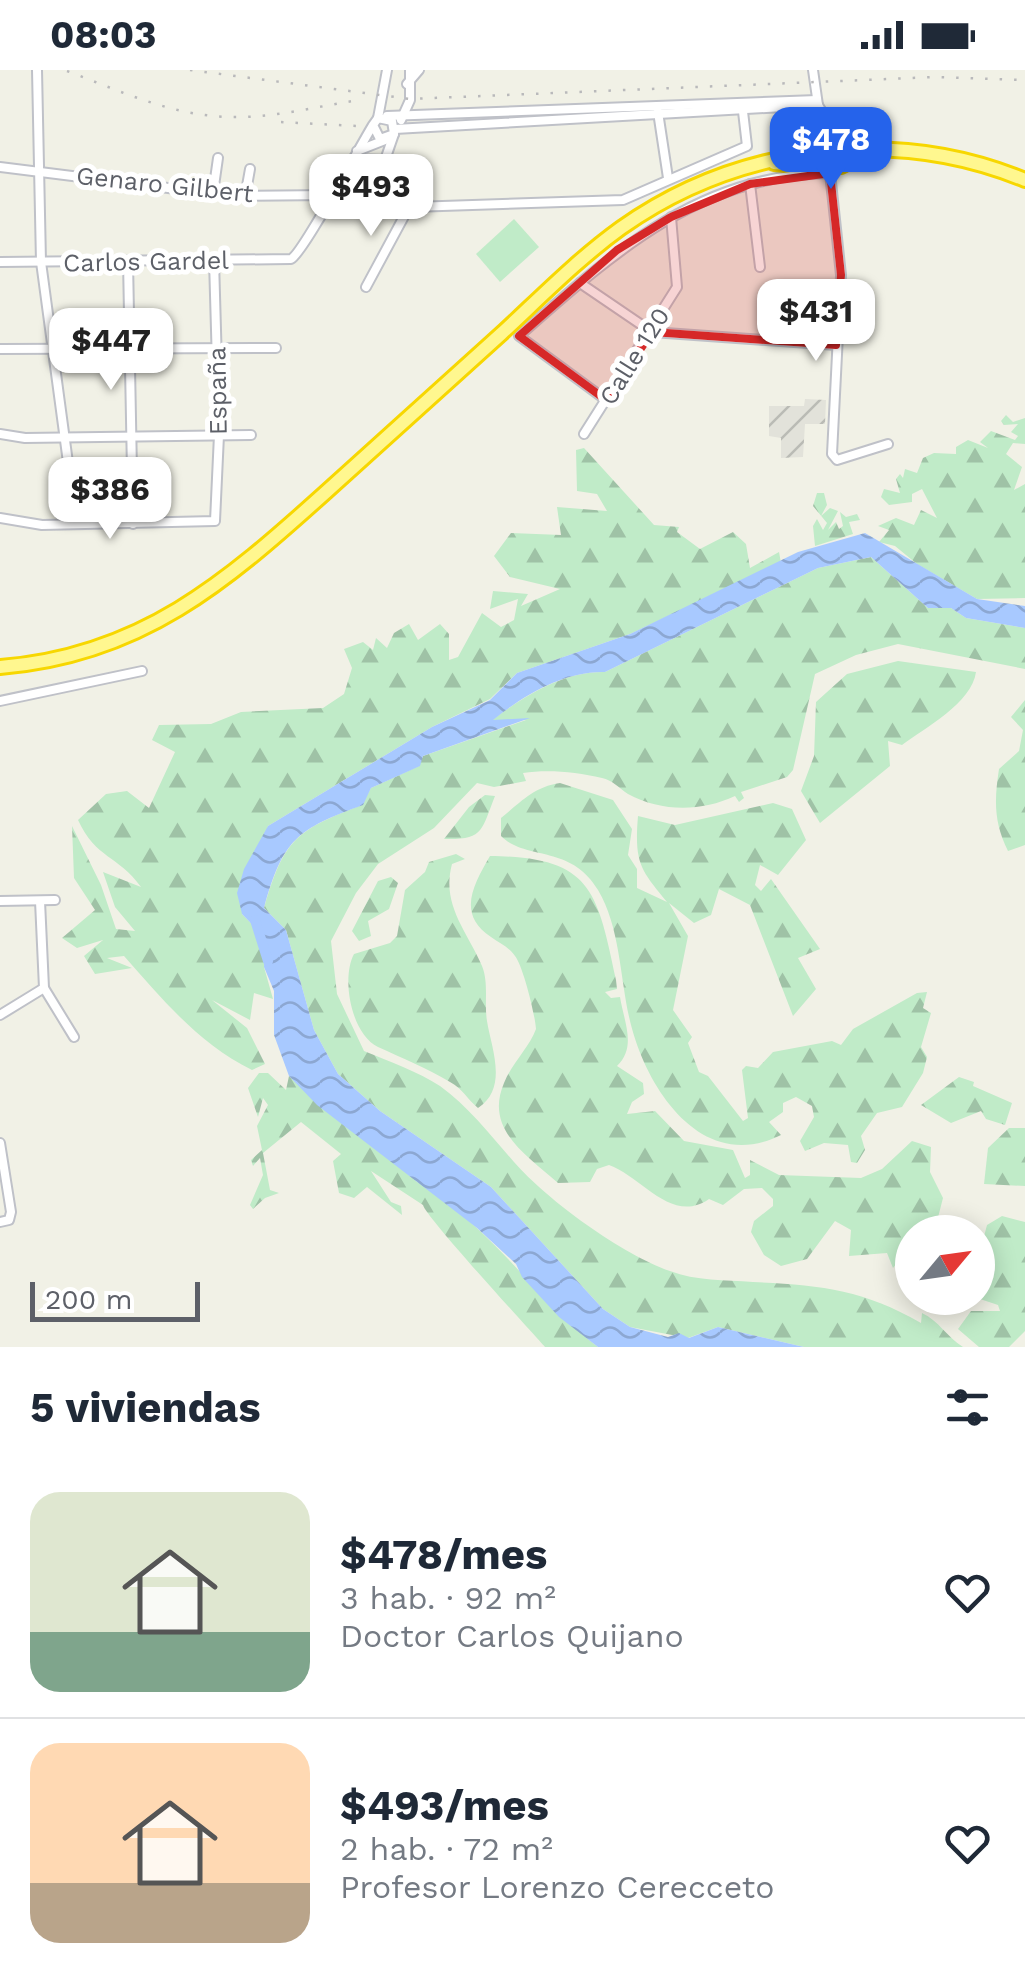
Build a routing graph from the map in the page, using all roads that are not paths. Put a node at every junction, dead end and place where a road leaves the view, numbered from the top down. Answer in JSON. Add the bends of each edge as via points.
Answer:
{"nodes":[{"id":1,"x":37,"y":70,"type":"edge"},
{"id":2,"x":387,"y":70,"type":"edge"},
{"id":3,"x":410,"y":70,"type":"edge"},
{"id":4,"x":419,"y":70,"type":"edge"},
{"id":5,"x":812,"y":70,"type":"edge"},
{"id":6,"x":385,"y":84,"type":"junction"},
{"id":7,"x":407,"y":84,"type":"junction"},
{"id":8,"x":410,"y":100,"type":"junction"},
{"id":9,"x":818,"y":102,"type":"junction"},
{"id":10,"x":743,"y":108,"type":"junction"},
{"id":11,"x":658,"y":112,"type":"junction"},
{"id":12,"x":432,"y":116,"type":"junction"},
{"id":13,"x":404,"y":117,"type":"junction"},
{"id":14,"x":377,"y":120,"type":"junction"},
{"id":15,"x":490,"y":120,"type":"junction"},
{"id":16,"x":392,"y":132,"type":"junction"},
{"id":17,"x":841,"y":142,"type":"junction"},
{"id":18,"x":873,"y":150,"type":"junction"},
{"id":19,"x":809,"y":154,"type":"junction"},
{"id":20,"x":355,"y":155,"type":"junction"},
{"id":21,"x":218,"y":158,"type":"dead end"},
{"id":22,"x":762,"y":162,"type":"junction"},
{"id":23,"x":0,"y":167,"type":"edge"},
{"id":24,"x":36,"y":169,"type":"junction"},
{"id":25,"x":250,"y":169,"type":"dead end"},
{"id":26,"x":836,"y":169,"type":"junction"},
{"id":27,"x":668,"y":178,"type":"junction"},
{"id":28,"x":1025,"y":180,"type":"edge"},
{"id":29,"x":750,"y":184,"type":"junction"},
{"id":30,"x":214,"y":193,"type":"junction"},
{"id":31,"x":330,"y":195,"type":"junction"},
{"id":32,"x":245,"y":197,"type":"junction"},
{"id":33,"x":408,"y":209,"type":"junction"},
{"id":34,"x":322,"y":210,"type":"junction"},
{"id":35,"x":671,"y":217,"type":"junction"},
{"id":36,"x":214,"y":260,"type":"junction"},
{"id":37,"x":128,"y":261,"type":"junction"},
{"id":38,"x":0,"y":262,"type":"edge"},
{"id":39,"x":42,"y":262,"type":"junction"},
{"id":40,"x":760,"y":267,"type":"dead end"},
{"id":41,"x":580,"y":283,"type":"junction"},
{"id":42,"x":366,"y":287,"type":"dead end"},
{"id":43,"x":652,"y":332,"type":"junction"},
{"id":44,"x":836,"y":345,"type":"junction"},
{"id":45,"x":128,"y":348,"type":"junction"},
{"id":46,"x":216,"y":348,"type":"junction"},
{"id":47,"x":276,"y":348,"type":"dead end"},
{"id":48,"x":0,"y":350,"type":"edge"},
{"id":49,"x":52,"y":350,"type":"junction"},
{"id":50,"x":606,"y":400,"type":"junction"},
{"id":51,"x":0,"y":434,"type":"edge"},
{"id":52,"x":584,"y":434,"type":"dead end"},
{"id":53,"x":250,"y":435,"type":"dead end"},
{"id":54,"x":131,"y":436,"type":"junction"},
{"id":55,"x":218,"y":436,"type":"junction"},
{"id":56,"x":65,"y":437,"type":"junction"},
{"id":57,"x":888,"y":444,"type":"dead end"},
{"id":58,"x":0,"y":518,"type":"edge"},
{"id":59,"x":76,"y":522,"type":"junction"},
{"id":60,"x":133,"y":524,"type":"junction"},
{"id":61,"x":0,"y":667,"type":"edge"},
{"id":62,"x":142,"y":670,"type":"dead end"},
{"id":63,"x":0,"y":701,"type":"edge"},
{"id":64,"x":1,"y":899,"type":"edge"},
{"id":65,"x":40,"y":900,"type":"junction"},
{"id":66,"x":55,"y":900,"type":"dead end"},
{"id":67,"x":44,"y":988,"type":"junction"},
{"id":68,"x":0,"y":1015,"type":"edge"},
{"id":69,"x":74,"y":1037,"type":"dead end"},
{"id":70,"x":0,"y":1142,"type":"edge"},
{"id":71,"x":0,"y":1222,"type":"edge"}],
"edges":[{"from":1,"to":24,"type":"street"},
{"from":2,"to":6,"type":"street"},
{"from":3,"to":7,"type":"street"},
{"from":4,"to":7,"type":"street"},
{"from":5,"to":9,"type":"street"},
{"from":6,"to":7,"type":"street"},
{"from":6,"to":14,"type":"street"},
{"from":7,"to":8,"type":"street"},
{"from":8,"to":12,"type":"street"},
{"from":8,"to":13,"type":"street"},
{"from":9,"to":10,"type":"street"},
{"from":9,"to":17,"type":"street"},
{"from":9,"to":19,"type":"street"},
{"from":10,"to":11,"type":"street"},
{"from":10,"to":27,"type":"street","via":[[747,146]]},
{"from":11,"to":15,"type":"street"},
{"from":11,"to":27,"type":"street"},
{"from":12,"to":13,"type":"street"},
{"from":12,"to":15,"type":"street"},
{"from":13,"to":14,"type":"street"},
{"from":13,"to":16,"type":"street"},
{"from":14,"to":16,"type":"street"},
{"from":14,"to":16,"type":"street","via":[[375,136]]},
{"from":14,"to":20,"type":"street"},
{"from":15,"to":16,"type":"street"},
{"from":16,"to":20,"type":"street"},
{"from":16,"to":20,"type":"street","via":[[385,160]]},
{"from":17,"to":18,"type":"highway"},
{"from":17,"to":19,"type":"highway"},
{"from":17,"to":26,"type":"street"},
{"from":18,"to":26,"type":"highway"},
{"from":18,"to":28,"type":"highway","via":[[965,160]]},
{"from":19,"to":22,"type":"highway"},
{"from":19,"to":22,"type":"highway"},
{"from":19,"to":26,"type":"street"},
{"from":19,"to":29,"type":"street"},
{"from":20,"to":31,"type":"street"},
{"from":21,"to":30,"type":"street"},
{"from":22,"to":61,"type":"highway","via":[[676,194],[617,231],[254,558],[194,603],[100,647]]},
{"from":23,"to":24,"type":"street","name":"Genaro Gilbert"},
{"from":24,"to":30,"type":"street","name":"Genaro Gilbert"},
{"from":24,"to":39,"type":"street"},
{"from":25,"to":32,"type":"street"},
{"from":26,"to":44,"type":"street"},
{"from":27,"to":33,"type":"street","via":[[623,200]]},
{"from":29,"to":35,"type":"street"},
{"from":29,"to":40,"type":"street"},
{"from":30,"to":32,"type":"street","name":"Genaro Gilbert"},
{"from":31,"to":32,"type":"street","name":"Genaro Gilbert"},
{"from":31,"to":34,"type":"street"},
{"from":33,"to":34,"type":"street"},
{"from":33,"to":42,"type":"street"},
{"from":34,"to":36,"type":"street","name":"Carlos Gardel","via":[[291,259]]},
{"from":35,"to":41,"type":"street"},
{"from":35,"to":43,"type":"street","name":"Calle 120","via":[[679,278]]},
{"from":36,"to":37,"type":"street","name":"Carlos Gardel"},
{"from":36,"to":46,"type":"street","name":"España"},
{"from":37,"to":39,"type":"street","name":"Carlos Gardel"},
{"from":37,"to":45,"type":"street"},
{"from":38,"to":39,"type":"street","name":"Carlos Gardel"},
{"from":39,"to":49,"type":"street"},
{"from":41,"to":43,"type":"street"},
{"from":41,"to":50,"type":"street","via":[[519,336]]},
{"from":43,"to":44,"type":"street"},
{"from":43,"to":50,"type":"street","name":"Calle 120"},
{"from":44,"to":57,"type":"street","via":[[832,454],[852,459]]},
{"from":45,"to":46,"type":"street"},
{"from":45,"to":49,"type":"street"},
{"from":45,"to":54,"type":"street"},
{"from":46,"to":47,"type":"street"},
{"from":46,"to":55,"type":"street","name":"España"},
{"from":48,"to":49,"type":"street"},
{"from":49,"to":56,"type":"street"},
{"from":50,"to":52,"type":"street","name":"Calle 120"},
{"from":51,"to":56,"type":"street"},
{"from":53,"to":55,"type":"street"},
{"from":54,"to":55,"type":"street"},
{"from":54,"to":56,"type":"street"},
{"from":54,"to":60,"type":"street"},
{"from":55,"to":60,"type":"street","name":"España","via":[[215,521]]},
{"from":56,"to":59,"type":"street"},
{"from":58,"to":59,"type":"street"},
{"from":59,"to":60,"type":"street"},
{"from":62,"to":63,"type":"street"},
{"from":64,"to":65,"type":"street"},
{"from":65,"to":66,"type":"street"},
{"from":65,"to":67,"type":"street"},
{"from":67,"to":68,"type":"street"},
{"from":67,"to":69,"type":"street"},
{"from":70,"to":71,"type":"street","via":[[11,1217]]}]}
